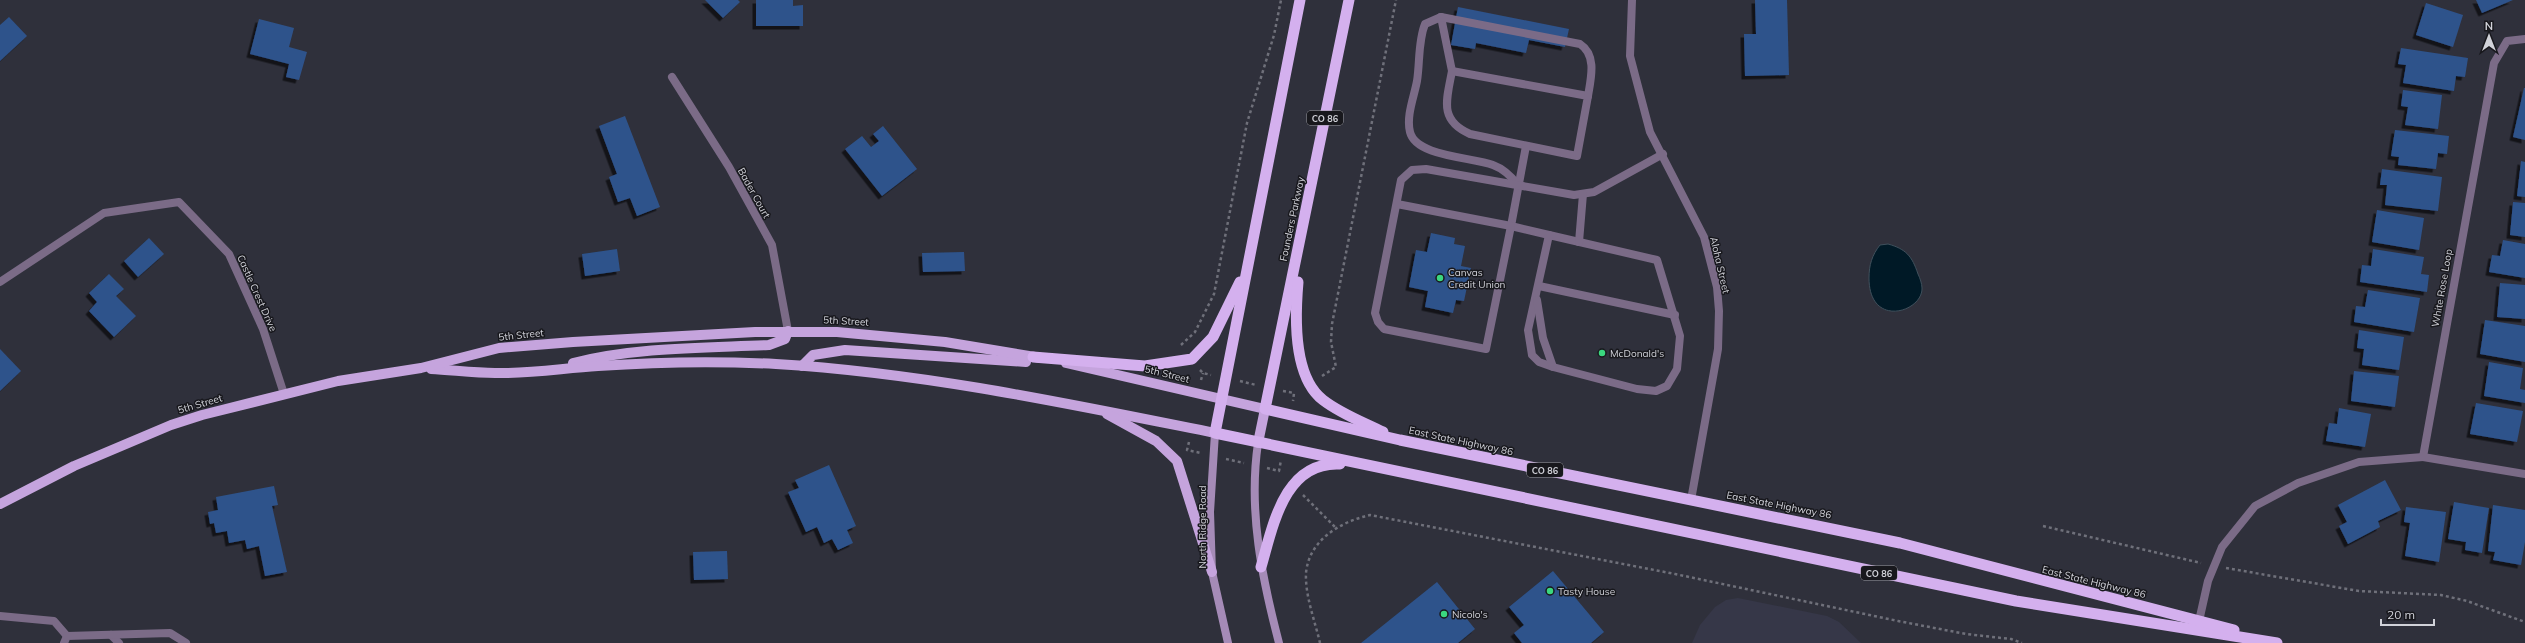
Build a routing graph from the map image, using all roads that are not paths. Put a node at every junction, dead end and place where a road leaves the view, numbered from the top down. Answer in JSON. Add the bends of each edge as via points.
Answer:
{"nodes":[{"id":1,"x":1300,"y":0,"type":"edge"},
{"id":2,"x":1349,"y":0,"type":"edge"},
{"id":3,"x":1632,"y":0,"type":"edge"},
{"id":4,"x":1441,"y":17,"type":"junction"},
{"id":5,"x":2525,"y":39,"type":"edge"},
{"id":6,"x":1452,"y":71,"type":"junction"},
{"id":7,"x":672,"y":77,"type":"dead end"},
{"id":8,"x":1588,"y":96,"type":"junction"},
{"id":9,"x":1526,"y":146,"type":"junction"},
{"id":10,"x":1663,"y":154,"type":"junction"},
{"id":11,"x":1518,"y":185,"type":"junction"},
{"id":12,"x":1583,"y":194,"type":"junction"},
{"id":13,"x":1397,"y":204,"type":"junction"},
{"id":14,"x":1511,"y":226,"type":"junction"},
{"id":15,"x":1302,"y":233,"type":"junction"},
{"id":16,"x":1549,"y":235,"type":"junction"},
{"id":17,"x":1579,"y":242,"type":"junction"},
{"id":18,"x":1248,"y":267,"type":"junction"},
{"id":19,"x":0,"y":282,"type":"edge"},
{"id":20,"x":1539,"y":286,"type":"junction"},
{"id":21,"x":1537,"y":299,"type":"junction"},
{"id":22,"x":1674,"y":315,"type":"junction"},
{"id":23,"x":788,"y":331,"type":"junction"},
{"id":24,"x":1033,"y":357,"type":"junction"},
{"id":25,"x":802,"y":366,"type":"junction"},
{"id":26,"x":1076,"y":366,"type":"junction"},
{"id":27,"x":1553,"y":367,"type":"junction"},
{"id":28,"x":421,"y":368,"type":"junction"},
{"id":29,"x":547,"y":369,"type":"junction"},
{"id":30,"x":284,"y":394,"type":"junction"},
{"id":31,"x":1222,"y":400,"type":"junction"},
{"id":32,"x":1096,"y":408,"type":"junction"},
{"id":33,"x":1265,"y":409,"type":"junction"},
{"id":34,"x":1215,"y":433,"type":"junction"},
{"id":35,"x":1400,"y":440,"type":"junction"},
{"id":36,"x":1258,"y":443,"type":"junction"},
{"id":37,"x":2423,"y":457,"type":"junction"},
{"id":38,"x":1386,"y":469,"type":"junction"},
{"id":39,"x":2525,"y":474,"type":"edge"},
{"id":40,"x":1691,"y":500,"type":"junction"},
{"id":41,"x":0,"y":504,"type":"edge"},
{"id":42,"x":1261,"y":567,"type":"junction"},
{"id":43,"x":1212,"y":572,"type":"junction"},
{"id":44,"x":0,"y":616,"type":"edge"},
{"id":45,"x":2199,"y":621,"type":"junction"},
{"id":46,"x":111,"y":635,"type":"junction"},
{"id":47,"x":65,"y":639,"type":"edge"},
{"id":48,"x":119,"y":643,"type":"edge"},
{"id":49,"x":186,"y":643,"type":"edge"},
{"id":50,"x":1228,"y":643,"type":"edge"},
{"id":51,"x":1279,"y":643,"type":"edge"},
{"id":52,"x":2277,"y":643,"type":"edge"},
{"id":53,"x":2284,"y":643,"type":"edge"}],
"edges":[{"from":1,"to":18,"type":"highway"},
{"from":2,"to":15,"type":"highway","name":"Founders Parkway","number":"CO 86"},
{"from":3,"to":10,"type":"street","name":"Aloha Street","via":[[1630,56],[1650,132]]},
{"from":4,"to":6,"type":"street"},
{"from":4,"to":8,"type":"street","via":[[1580,44],[1587,48],[1591,56]]},
{"from":4,"to":11,"type":"street","via":[[1424,24],[1421,33],[1410,134],[1418,144],[1434,152],[1492,164],[1508,172]]},
{"from":5,"to":37,"type":"street","name":"White Rose Loop","via":[[2507,41],[2494,63]]},
{"from":6,"to":8,"type":"street"},
{"from":6,"to":9,"type":"street","via":[[1446,104],[1447,114],[1453,123],[1460,130],[1470,134]]},
{"from":7,"to":23,"type":"street","name":"Bader Court","via":[[729,167],[772,245]]},
{"from":8,"to":9,"type":"street","via":[[1577,156]]},
{"from":9,"to":11,"type":"street"},
{"from":10,"to":12,"type":"street","via":[[1594,192]]},
{"from":10,"to":40,"type":"street","name":"Aloha Street","via":[[1704,237],[1717,287],[1719,311],[1718,349]]},
{"from":11,"to":12,"type":"street","via":[[1574,195]]},
{"from":11,"to":13,"type":"street","via":[[1426,169],[1412,170],[1401,180]]},
{"from":11,"to":14,"type":"street"},
{"from":12,"to":17,"type":"street"},
{"from":13,"to":14,"type":"street"},
{"from":13,"to":14,"type":"street","via":[[1376,313],[1378,322],[1384,329],[1486,349]]},
{"from":14,"to":16,"type":"street"},
{"from":15,"to":33,"type":"highway","name":"Founders Parkway"},
{"from":15,"to":35,"type":"highway","number":"CO 86","via":[[1296,327],[1299,350],[1311,384],[1322,400]]},
{"from":16,"to":17,"type":"street"},
{"from":16,"to":20,"type":"street"},
{"from":17,"to":22,"type":"street","via":[[1657,260]]},
{"from":18,"to":24,"type":"highway","via":[[1213,337],[1192,359],[1145,366]]},
{"from":18,"to":31,"type":"highway"},
{"from":19,"to":30,"type":"street","name":"Castle Crest Drive","via":[[104,213],[179,202],[229,254],[263,329]]},
{"from":20,"to":21,"type":"street"},
{"from":20,"to":22,"type":"street"},
{"from":21,"to":27,"type":"street","via":[[1543,338]]},
{"from":21,"to":27,"type":"street","via":[[1528,330],[1532,355],[1539,362]]},
{"from":22,"to":27,"type":"street","via":[[1680,336],[1677,369],[1667,386],[1656,391],[1637,389]]},
{"from":23,"to":24,"type":"main road","name":"5th Street","via":[[896,337]]},
{"from":23,"to":28,"type":"main road","name":"5th Street","via":[[499,348]]},
{"from":23,"to":29,"type":"main road","via":[[785,339],[769,345],[606,354]]},
{"from":24,"to":26,"type":"main road","name":"5th Street"},
{"from":25,"to":26,"type":"main road","via":[[813,355],[845,350]]},
{"from":25,"to":29,"type":"main road","name":"5th Street","via":[[688,364]]},
{"from":25,"to":32,"type":"main road","name":"5th Street","via":[[855,369],[927,378]]},
{"from":26,"to":31,"type":"main road","name":"5th Street"},
{"from":28,"to":29,"type":"main road","name":"5th Street","via":[[496,373]]},
{"from":28,"to":30,"type":"main road","name":"5th Street"},
{"from":30,"to":41,"type":"main road","name":"5th Street","via":[[171,425],[74,466]]},
{"from":31,"to":33,"type":"main road","name":"5th Street"},
{"from":31,"to":34,"type":"highway"},
{"from":32,"to":34,"type":"main road","name":"5th Street"},
{"from":32,"to":43,"type":"main road","via":[[1156,441],[1177,461]]},
{"from":33,"to":35,"type":"highway","name":"East State Highway 86"},
{"from":33,"to":36,"type":"main road","name":"Founders Parkway"},
{"from":34,"to":36,"type":"highway","name":"5th Street","number":"CO 86"},
{"from":34,"to":43,"type":"main road","name":"North Ridge Road","via":[[1210,512]]},
{"from":35,"to":40,"type":"highway","name":"East State Highway 86","number":"CO 86"},
{"from":36,"to":38,"type":"highway","number":"CO 86"},
{"from":36,"to":42,"type":"main road","via":[[1255,507]]},
{"from":37,"to":39,"type":"street"},
{"from":37,"to":45,"type":"street","via":[[2359,462],[2298,483],[2255,506],[2222,547],[2214,566]]},
{"from":38,"to":42,"type":"highway","via":[[1337,464],[1322,465],[1305,472],[1292,484],[1276,517]]},
{"from":38,"to":52,"type":"highway","number":"CO 86","via":[[2016,601]]},
{"from":40,"to":45,"type":"highway","name":"East State Highway 86","number":"CO 86","via":[[1900,543]]},
{"from":42,"to":51,"type":"main road"},
{"from":43,"to":50,"type":"main road","name":"North Ridge Road"},
{"from":44,"to":47,"type":"street","via":[[54,621]]},
{"from":45,"to":53,"type":"highway","name":"East State Highway 86","number":"CO 86"},
{"from":46,"to":47,"type":"street"},
{"from":46,"to":48,"type":"street"},
{"from":46,"to":49,"type":"street","via":[[170,633]]}]}
